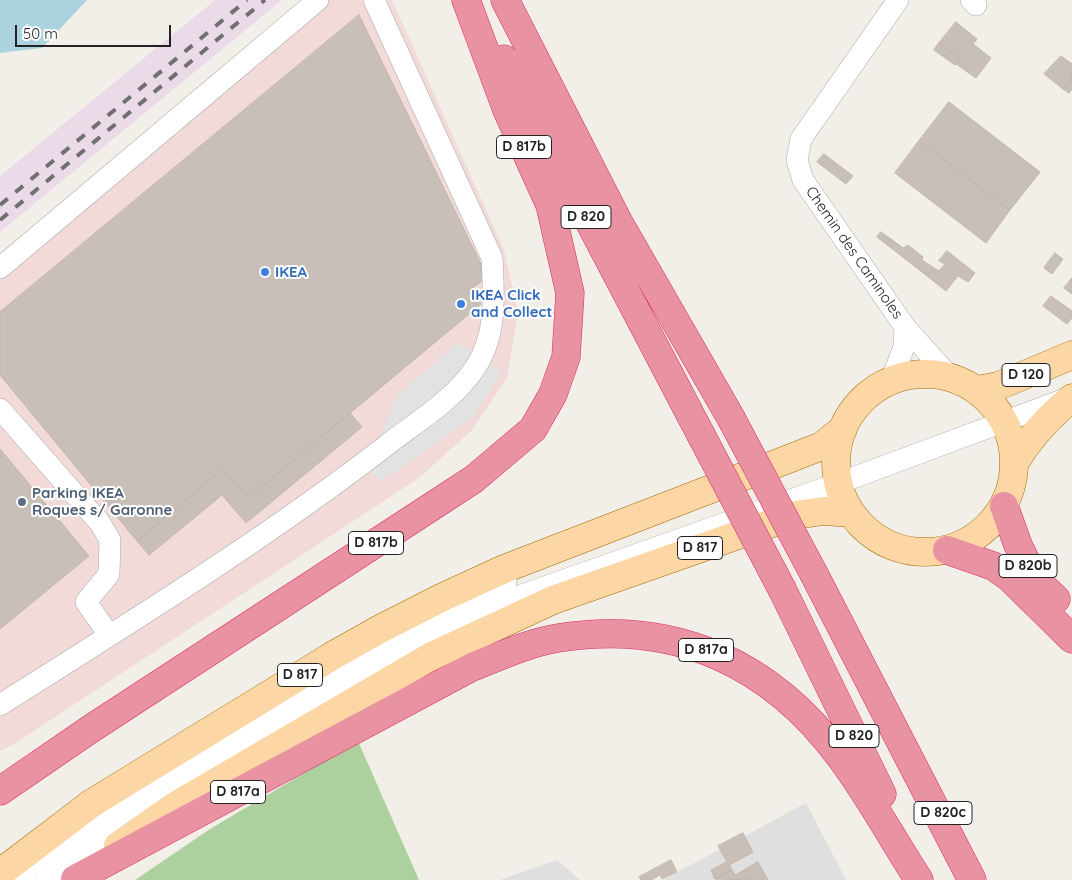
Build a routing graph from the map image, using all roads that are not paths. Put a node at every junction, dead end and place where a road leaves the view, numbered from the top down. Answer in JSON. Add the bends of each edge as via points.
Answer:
{"nodes":[{"id":1,"x":318,"y":0,"type":"edge"},
{"id":2,"x":374,"y":0,"type":"edge"},
{"id":3,"x":505,"y":0,"type":"edge"},
{"id":4,"x":898,"y":0,"type":"edge"},
{"id":5,"x":467,"y":2,"type":"edge"},
{"id":6,"x":0,"y":268,"type":"edge"},
{"id":7,"x":905,"y":327,"type":"junction"},
{"id":8,"x":1072,"y":356,"type":"edge"},
{"id":9,"x":949,"y":376,"type":"junction"},
{"id":10,"x":891,"y":381,"type":"junction"},
{"id":11,"x":978,"y":390,"type":"junction"},
{"id":12,"x":1072,"y":398,"type":"edge"},
{"id":13,"x":0,"y":409,"type":"edge"},
{"id":14,"x":1004,"y":421,"type":"junction"},
{"id":15,"x":842,"y":429,"type":"junction"},
{"id":16,"x":1015,"y":462,"type":"junction"},
{"id":17,"x":839,"y":483,"type":"junction"},
{"id":18,"x":1004,"y":506,"type":"junction"},
{"id":19,"x":851,"y":512,"type":"junction"},
{"id":20,"x":625,"y":523,"type":"junction"},
{"id":21,"x":948,"y":550,"type":"junction"},
{"id":22,"x":1072,"y":614,"type":"edge"},
{"id":23,"x":109,"y":635,"type":"junction"},
{"id":24,"x":1072,"y":639,"type":"edge"},
{"id":25,"x":0,"y":705,"type":"edge"},
{"id":26,"x":92,"y":728,"type":"junction"},
{"id":27,"x":903,"y":745,"type":"junction"},
{"id":28,"x":0,"y":769,"type":"edge"},
{"id":29,"x":0,"y":791,"type":"edge"},
{"id":30,"x":0,"y":873,"type":"edge"},
{"id":31,"x":74,"y":879,"type":"edge"},
{"id":32,"x":18,"y":880,"type":"edge"},
{"id":33,"x":48,"y":880,"type":"edge"},
{"id":34,"x":918,"y":880,"type":"edge"},
{"id":35,"x":924,"y":880,"type":"edge"},
{"id":36,"x":972,"y":880,"type":"edge"},
{"id":37,"x":983,"y":880,"type":"edge"}],
"edges":[{"from":1,"to":6,"type":"street"},
{"from":2,"to":23,"type":"street","via":[[492,258],[495,300],[490,338],[475,368],[452,394],[340,481]]},
{"from":3,"to":27,"type":"highway","number":"D 820","bridge":true,"via":[[619,223],[731,418]]},
{"from":4,"to":7,"type":"street","name":"Chemin des Caminoles","via":[[802,139],[797,160],[803,180]]},
{"from":5,"to":26,"type":"highway","number":"D 817b","via":[[507,110],[550,205],[563,255],[570,293],[566,357],[553,394],[533,429],[474,479]]},
{"from":5,"to":35,"type":"highway","number":"D 820","bridge":true,"via":[[499,50],[783,591]]},
{"from":7,"to":9,"type":"street","name":"Chemin des Caminoles"},
{"from":7,"to":10,"type":"street","name":"Chemin des Caminoles","via":[[904,346]]},
{"from":8,"to":11,"type":"main road","number":"D 120","via":[[998,386]]},
{"from":9,"to":10,"type":"main road","via":[[913,375]]},
{"from":9,"to":11,"type":"main road"},
{"from":10,"to":15,"type":"main road","via":[[864,398]]},
{"from":11,"to":14,"type":"main road"},
{"from":12,"to":14,"type":"street"},
{"from":12,"to":16,"type":"main road","via":[[1042,424]]},
{"from":13,"to":23,"type":"street","via":[[100,523],[110,540],[110,574],[86,602]]},
{"from":14,"to":16,"type":"main road","via":[[1011,434]]},
{"from":14,"to":17,"type":"street"},
{"from":15,"to":17,"type":"main road","via":[[837,450]]},
{"from":15,"to":20,"type":"main road","number":"D 817","via":[[822,446]]},
{"from":16,"to":18,"type":"main road","via":[[1011,492]]},
{"from":17,"to":19,"type":"main road"},
{"from":17,"to":33,"type":"street","via":[[531,591],[447,628],[214,765],[111,830]]},
{"from":18,"to":21,"type":"main road","via":[[990,526]]},
{"from":18,"to":22,"type":"highway","number":"D 820b","via":[[1034,578]]},
{"from":19,"to":21,"type":"main road","via":[[869,533],[893,546],[920,552]]},
{"from":19,"to":31,"type":"main road","number":"D 817","via":[[795,515],[553,600],[430,657],[175,806]]},
{"from":20,"to":30,"type":"main road","number":"D 817","via":[[441,598],[348,647],[92,803]]},
{"from":20,"to":32,"type":"street","via":[[420,626],[121,803]]},
{"from":21,"to":24,"type":"highway","via":[[993,566]]},
{"from":23,"to":25,"type":"street"},
{"from":26,"to":28,"type":"highway"},
{"from":26,"to":29,"type":"highway","number":"D 817b"},
{"from":27,"to":36,"type":"highway","number":"D 820"},
{"from":27,"to":37,"type":"highway","number":"D 820c"},
{"from":31,"to":34,"type":"highway","number":"D 817a","via":[[472,667],[511,651],[558,638],[615,634],[669,640],[708,651],[748,670],[774,688],[801,712],[842,758]]}]}
